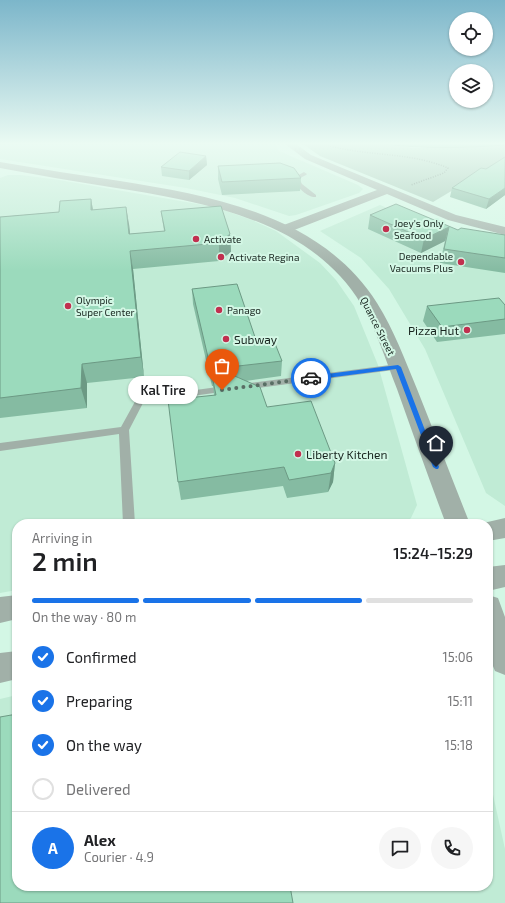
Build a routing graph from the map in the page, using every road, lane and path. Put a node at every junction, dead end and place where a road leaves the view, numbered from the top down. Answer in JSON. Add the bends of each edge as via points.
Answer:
{"nodes":[{"id":1,"x":126,"y":186,"type":"edge"},
{"id":2,"x":301,"y":186,"type":"edge"},
{"id":3,"x":373,"y":186,"type":"edge"},
{"id":4,"x":384,"y":191,"type":"junction"},
{"id":5,"x":314,"y":196,"type":"dead end"},
{"id":6,"x":285,"y":229,"type":"junction"},
{"id":7,"x":505,"y":230,"type":"edge"},
{"id":8,"x":398,"y":367,"type":"junction"},
{"id":9,"x":124,"y":430,"type":"junction"},
{"id":10,"x":0,"y":446,"type":"edge"},
{"id":11,"x":129,"y":519,"type":"edge"},
{"id":12,"x":456,"y":519,"type":"edge"},
{"id":13,"x":505,"y":528,"type":"edge"},
{"id":14,"x":493,"y":529,"type":"edge"},
{"id":15,"x":505,"y":576,"type":"edge"},
{"id":16,"x":493,"y":578,"type":"edge"},
{"id":17,"x":12,"y":608,"type":"edge"},
{"id":18,"x":0,"y":610,"type":"edge"},
{"id":19,"x":493,"y":623,"type":"edge"},
{"id":20,"x":505,"y":661,"type":"edge"},
{"id":21,"x":12,"y":666,"type":"edge"},
{"id":22,"x":0,"y":668,"type":"edge"}],
"edges":[{"from":1,"to":6,"type":"street","name":"Quance Street","via":[[194,197],[237,209]]},
{"from":2,"to":5,"type":"lane"},
{"from":3,"to":4,"type":"street"},
{"from":4,"to":6,"type":"street"},
{"from":4,"to":7,"type":"street","via":[[452,218]]},
{"from":6,"to":8,"type":"street","name":"Quance Street","via":[[337,264],[352,281],[368,302]]},
{"from":8,"to":9,"type":"lane","via":[[140,400]]},
{"from":8,"to":12,"type":"street","name":"Quance Street"},
{"from":9,"to":10,"type":"lane"},
{"from":9,"to":11,"type":"lane"},
{"from":13,"to":14,"type":"street"},
{"from":15,"to":16,"type":"street"},
{"from":17,"to":18,"type":"street"},
{"from":19,"to":20,"type":"street"},
{"from":21,"to":22,"type":"street"}]}
